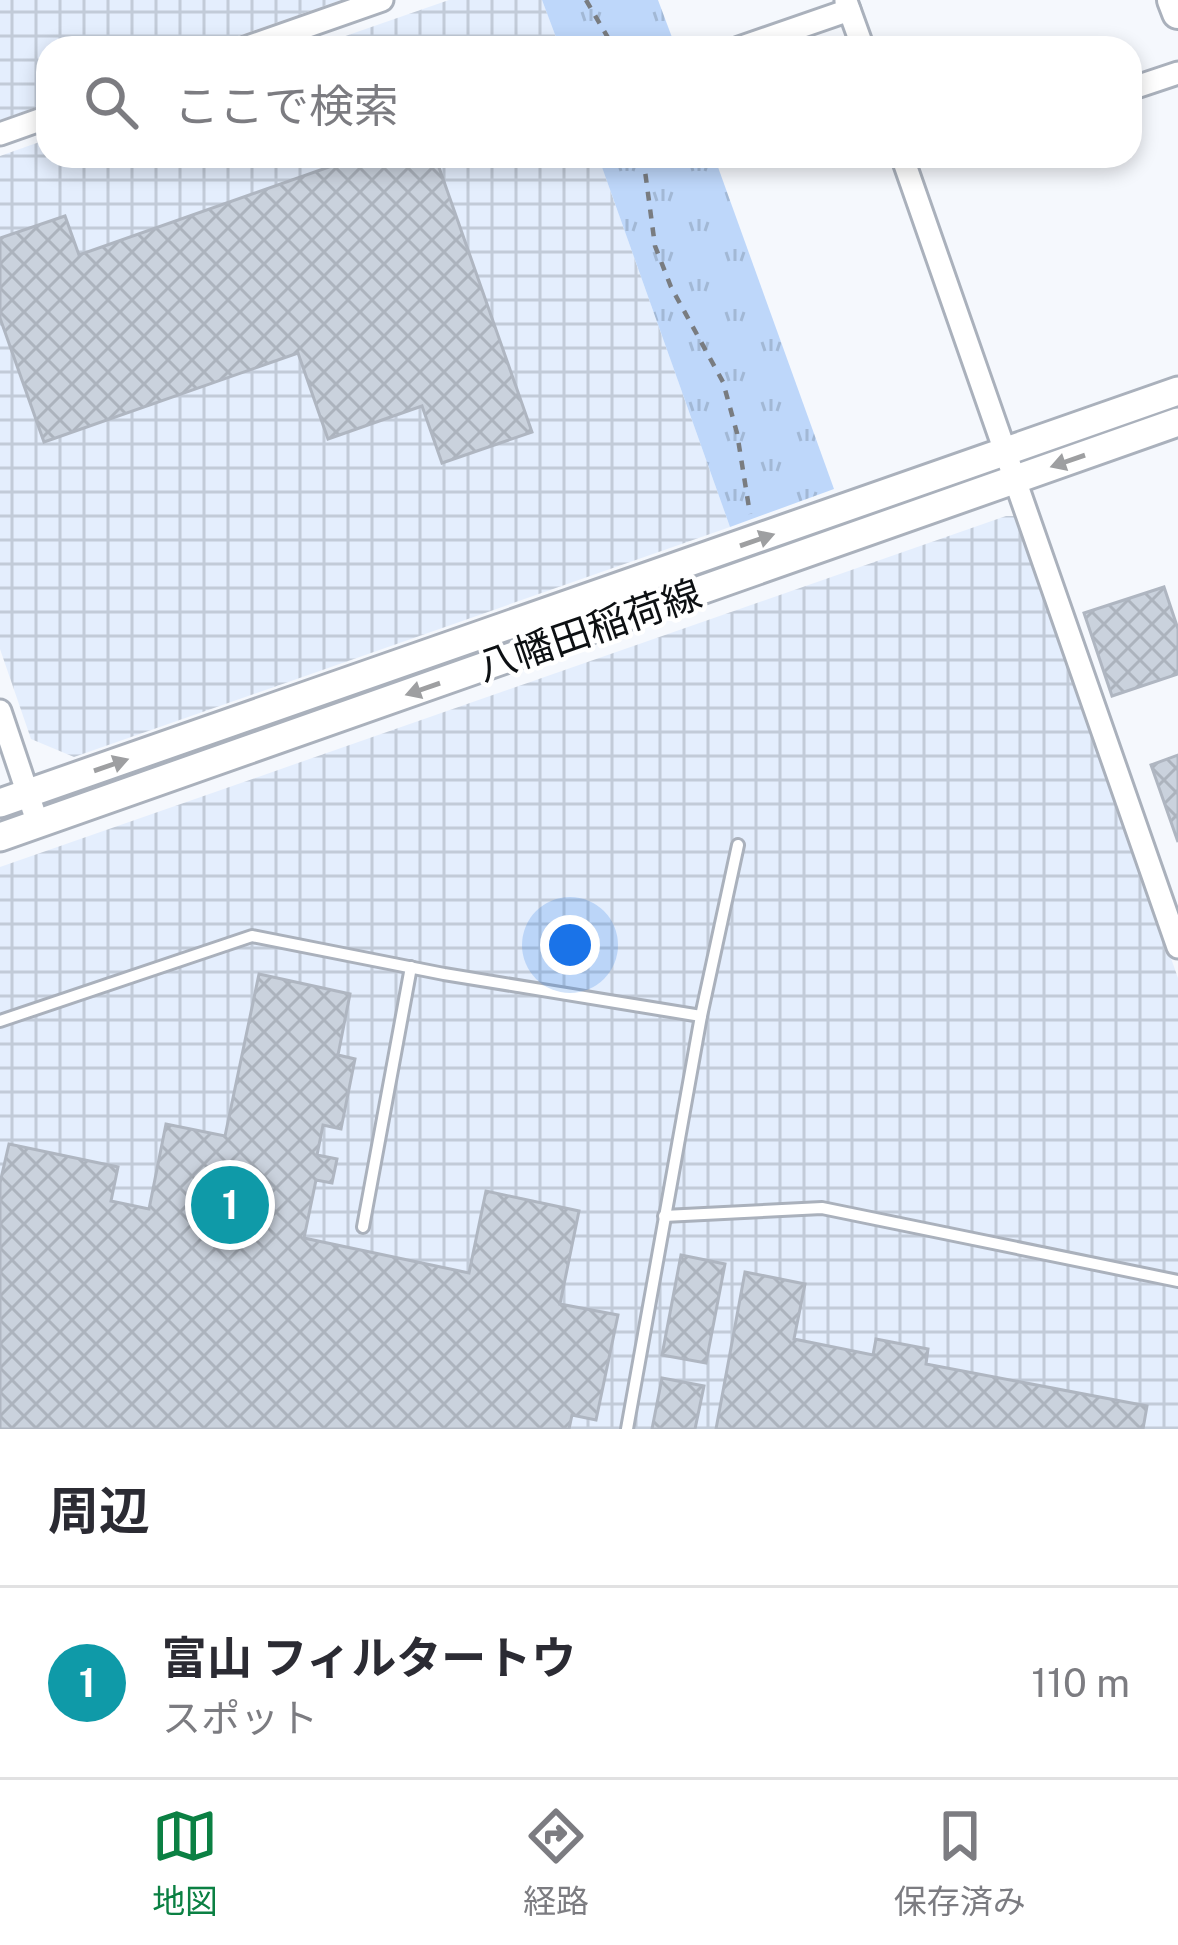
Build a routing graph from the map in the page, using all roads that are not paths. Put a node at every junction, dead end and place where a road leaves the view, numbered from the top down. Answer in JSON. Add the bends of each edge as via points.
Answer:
{"nodes":[{"id":1,"x":382,"y":0,"type":"edge"},
{"id":2,"x":1173,"y":0,"type":"edge"},
{"id":3,"x":847,"y":5,"type":"edge"},
{"id":4,"x":1178,"y":13,"type":"edge"},
{"id":5,"x":279,"y":36,"type":"edge"},
{"id":6,"x":770,"y":36,"type":"edge"},
{"id":7,"x":859,"y":36,"type":"edge"},
{"id":8,"x":1178,"y":73,"type":"edge"},
{"id":9,"x":1142,"y":85,"type":"edge"},
{"id":10,"x":36,"y":121,"type":"edge"},
{"id":11,"x":0,"y":134,"type":"edge"},
{"id":12,"x":906,"y":168,"type":"edge"},
{"id":13,"x":1178,"y":392,"type":"edge"},
{"id":14,"x":1178,"y":422,"type":"edge"},
{"id":15,"x":1004,"y":453,"type":"junction"},
{"id":16,"x":1013,"y":480,"type":"junction"},
{"id":17,"x":0,"y":711,"type":"edge"},
{"id":18,"x":29,"y":793,"type":"junction"},
{"id":19,"x":0,"y":802,"type":"edge"},
{"id":20,"x":38,"y":824,"type":"junction"},
{"id":21,"x":0,"y":837,"type":"edge"},
{"id":22,"x":738,"y":845,"type":"dead end"},
{"id":23,"x":1178,"y":947,"type":"edge"},
{"id":24,"x":411,"y":968,"type":"junction"},
{"id":25,"x":701,"y":1016,"type":"junction"},
{"id":26,"x":0,"y":1021,"type":"edge"},
{"id":27,"x":664,"y":1216,"type":"junction"},
{"id":28,"x":363,"y":1227,"type":"dead end"},
{"id":29,"x":1178,"y":1281,"type":"edge"},
{"id":30,"x":627,"y":1429,"type":"edge"}],
"edges":[{"from":1,"to":5,"type":"street"},
{"from":2,"to":4,"type":"main road"},
{"from":3,"to":6,"type":"street"},
{"from":3,"to":7,"type":"street"},
{"from":8,"to":9,"type":"street"},
{"from":10,"to":11,"type":"street"},
{"from":12,"to":15,"type":"street"},
{"from":13,"to":15,"type":"main road","name":"八幡田稲荷線"},
{"from":14,"to":16,"type":"main road","name":"八幡田稲荷線","one_way":true},
{"from":15,"to":16,"type":"street"},
{"from":18,"to":15,"type":"main road","name":"八幡田稲荷線","one_way":true},
{"from":16,"to":20,"type":"main road","name":"八幡田稲荷線","one_way":true},
{"from":16,"to":23,"type":"street"},
{"from":17,"to":18,"type":"street"},
{"from":18,"to":19,"type":"main road","name":"八幡田稲荷線"},
{"from":18,"to":20,"type":"street"},
{"from":20,"to":21,"type":"main road","name":"八幡田稲荷線"},
{"from":22,"to":25,"type":"lane"},
{"from":24,"to":25,"type":"lane"},
{"from":24,"to":26,"type":"lane","via":[[252,936]]},
{"from":24,"to":28,"type":"lane"},
{"from":25,"to":27,"type":"lane"},
{"from":27,"to":29,"type":"lane","via":[[822,1208]]},
{"from":27,"to":30,"type":"lane"}]}
